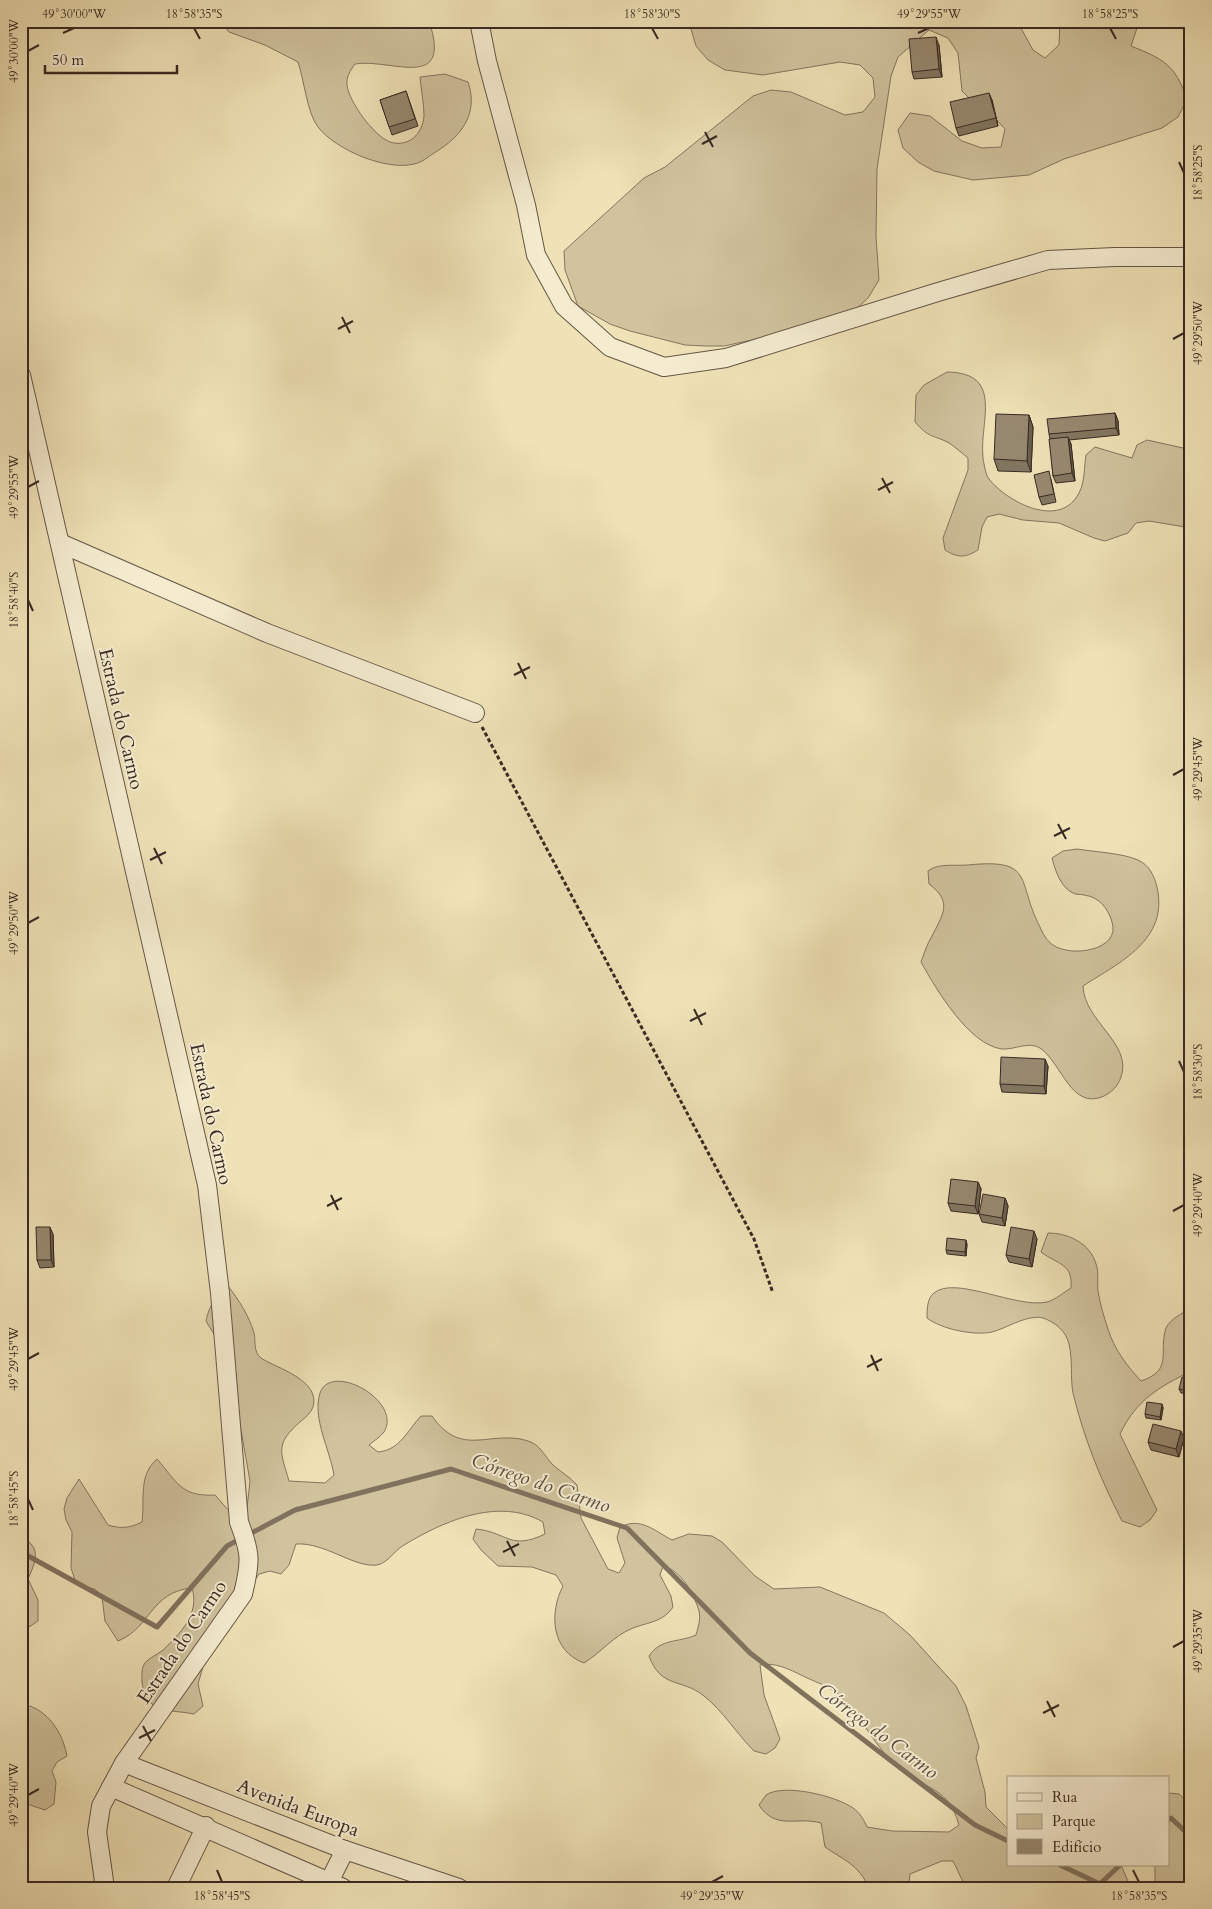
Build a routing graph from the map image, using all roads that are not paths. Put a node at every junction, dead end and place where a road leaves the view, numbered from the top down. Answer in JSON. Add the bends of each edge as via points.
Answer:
{"nodes":[{"id":1,"x":479,"y":21,"type":"edge"},
{"id":2,"x":1191,"y":257,"type":"edge"},
{"id":3,"x":21,"y":375,"type":"edge"},
{"id":4,"x":60,"y":543,"type":"junction"},
{"id":5,"x":475,"y":714,"type":"road end"},
{"id":6,"x":124,"y":1763,"type":"junction"},
{"id":7,"x":111,"y":1787,"type":"junction"},
{"id":8,"x":206,"y":1826,"type":"junction"},
{"id":9,"x":345,"y":1850,"type":"junction"},
{"id":10,"x":333,"y":1886,"type":"edge"},
{"id":11,"x":105,"y":1888,"type":"edge"},
{"id":12,"x":176,"y":1888,"type":"edge"},
{"id":13,"x":459,"y":1888,"type":"edge"}],
"edges":[{"from":1,"to":2,"type":"street","via":[[536,255],[564,306],[610,347],[664,368],[726,358],[1048,260]]},
{"from":3,"to":4,"type":"street","name":"Estrada do Carmo"},
{"from":4,"to":5,"type":"street","via":[[267,632]]},
{"from":4,"to":6,"type":"street","name":"Estrada do Carmo","via":[[206,1185],[220,1293],[239,1522],[248,1547],[250,1567],[243,1594]]},
{"from":6,"to":7,"type":"street","name":"Estrada do Carmo"},
{"from":6,"to":9,"type":"street","name":"Avenida Europa"},
{"from":7,"to":8,"type":"street"},
{"from":7,"to":11,"type":"street","name":"Estrada do Carmo","via":[[101,1806],[97,1832]]},
{"from":8,"to":10,"type":"street"},
{"from":8,"to":12,"type":"street"},
{"from":9,"to":10,"type":"street"},
{"from":9,"to":13,"type":"street","name":"Avenida Europa"}]}
